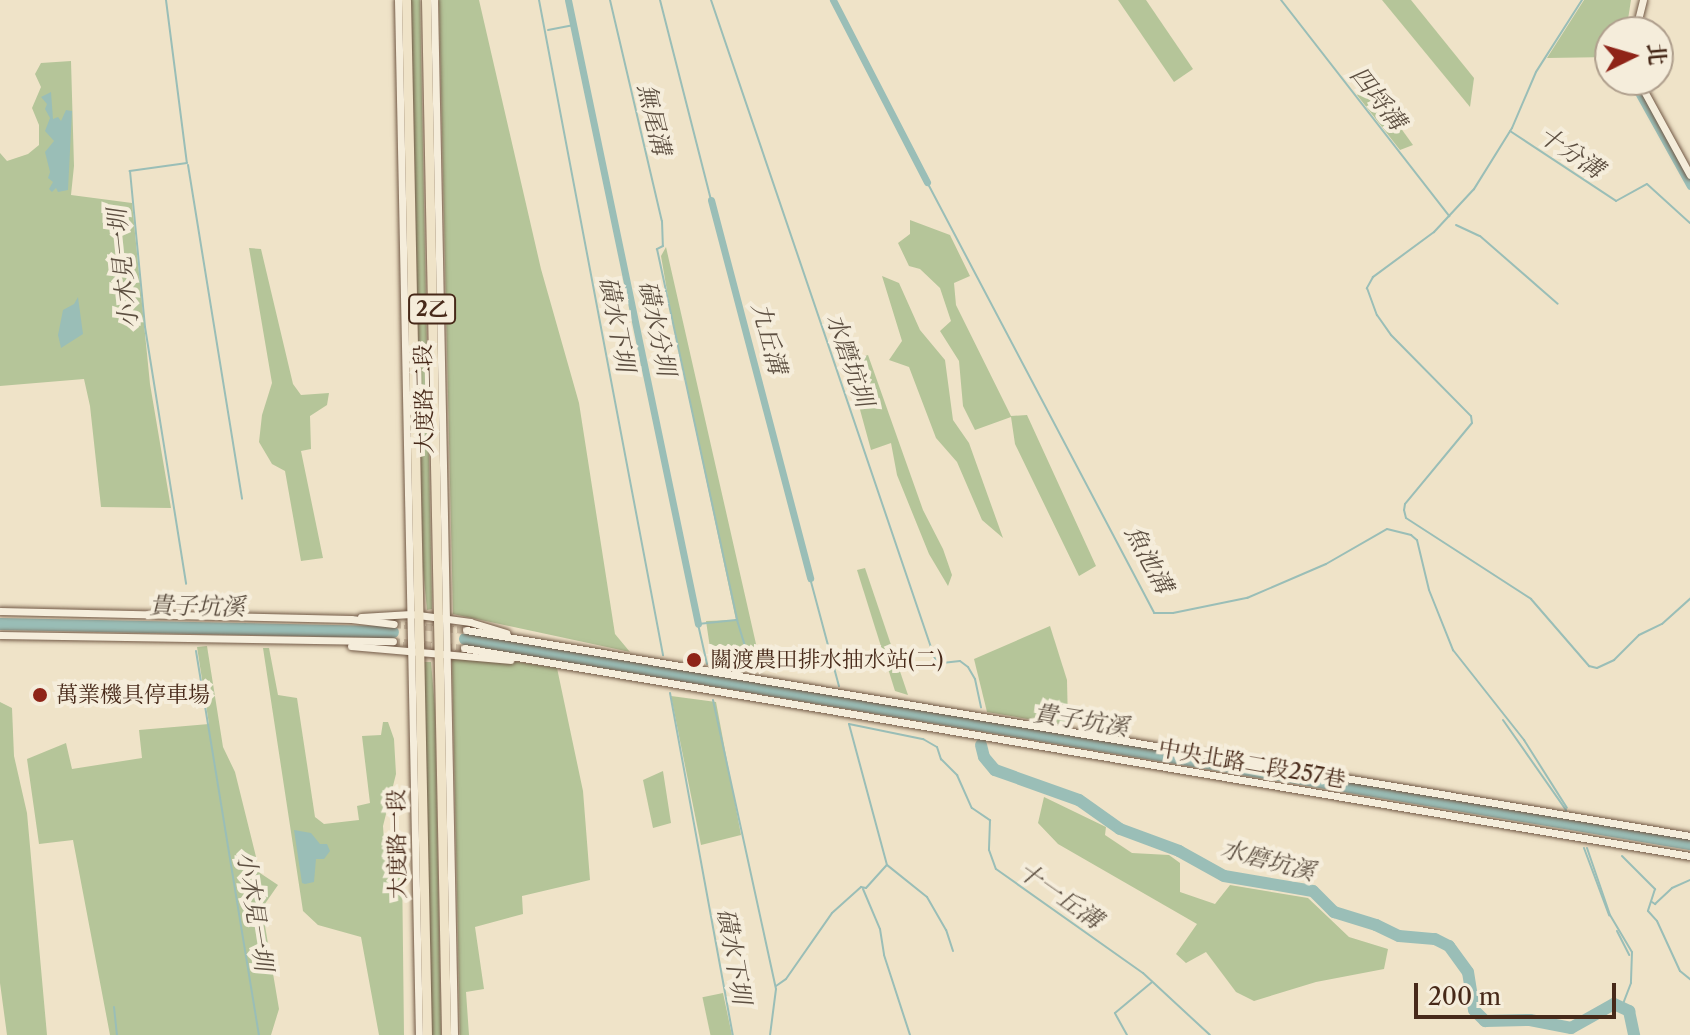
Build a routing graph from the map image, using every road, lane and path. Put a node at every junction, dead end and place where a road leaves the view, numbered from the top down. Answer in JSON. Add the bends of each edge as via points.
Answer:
{"nodes":[{"id":1,"x":398,"y":0,"type":"edge"},
{"id":2,"x":406,"y":0,"type":"edge"},
{"id":3,"x":426,"y":0,"type":"edge"},
{"id":4,"x":434,"y":0,"type":"edge"},
{"id":5,"x":1647,"y":96,"type":"edge"},
{"id":6,"x":1690,"y":175,"type":"edge"},
{"id":7,"x":0,"y":611,"type":"edge"},
{"id":8,"x":411,"y":615,"type":"junction"},
{"id":9,"x":442,"y":618,"type":"junction"},
{"id":10,"x":351,"y":619,"type":"junction"},
{"id":11,"x":394,"y":624,"type":"tunnel mouth"},
{"id":12,"x":466,"y":630,"type":"tunnel mouth"},
{"id":13,"x":0,"y":635,"type":"edge"},
{"id":14,"x":526,"y":640,"type":"junction"},
{"id":15,"x":393,"y":641,"type":"tunnel mouth"},
{"id":16,"x":333,"y":642,"type":"junction"},
{"id":17,"x":464,"y":648,"type":"tunnel mouth"},
{"id":18,"x":412,"y":652,"type":"junction"},
{"id":19,"x":442,"y":653,"type":"junction"},
{"id":20,"x":523,"y":660,"type":"junction"},
{"id":21,"x":1690,"y":836,"type":"edge"},
{"id":22,"x":1690,"y":856,"type":"edge"},
{"id":23,"x":419,"y":1035,"type":"edge"},
{"id":24,"x":427,"y":1035,"type":"edge"},
{"id":25,"x":446,"y":1035,"type":"edge"},
{"id":26,"x":454,"y":1035,"type":"edge"}],
"edges":[{"from":1,"to":8,"type":"street","name":"大度路二段"},
{"from":2,"to":8,"type":"main road","name":"大度路二段","number":"2乙"},
{"from":3,"to":9,"type":"main road","name":"大度路二段","number":"2乙"},
{"from":4,"to":9,"type":"street","name":"大度路二段"},
{"from":5,"to":6,"type":"street"},
{"from":7,"to":10,"type":"street"},
{"from":8,"to":9,"type":"street","name":"中央北路二段257巷"},
{"from":8,"to":10,"type":"street","name":"中央北路二段257巷"},
{"from":8,"to":18,"type":"main road","number":"2乙"},
{"from":9,"to":14,"type":"street","name":"中央北路二段257巷"},
{"from":9,"to":19,"type":"main road","name":"大度路二段","number":"2乙"},
{"from":10,"to":11,"type":"street"},
{"from":12,"to":14,"type":"street","name":"中央北路二段257巷"},
{"from":13,"to":16,"type":"street"},
{"from":14,"to":21,"type":"street","name":"中央北路二段257巷"},
{"from":15,"to":16,"type":"street"},
{"from":16,"to":18,"type":"street","name":"中央北路二段257巷"},
{"from":17,"to":20,"type":"street","name":"中央北路二段257巷"},
{"from":18,"to":19,"type":"street","name":"中央北路二段257巷"},
{"from":18,"to":23,"type":"street","name":"大度路一段"},
{"from":18,"to":24,"type":"main road","name":"大度路一段","number":"2乙"},
{"from":19,"to":20,"type":"street","name":"中央北路二段257巷"},
{"from":19,"to":25,"type":"main road","name":"大度路一段","number":"2乙"},
{"from":19,"to":26,"type":"street"},
{"from":20,"to":22,"type":"street","name":"中央北路二段257巷"}]}
